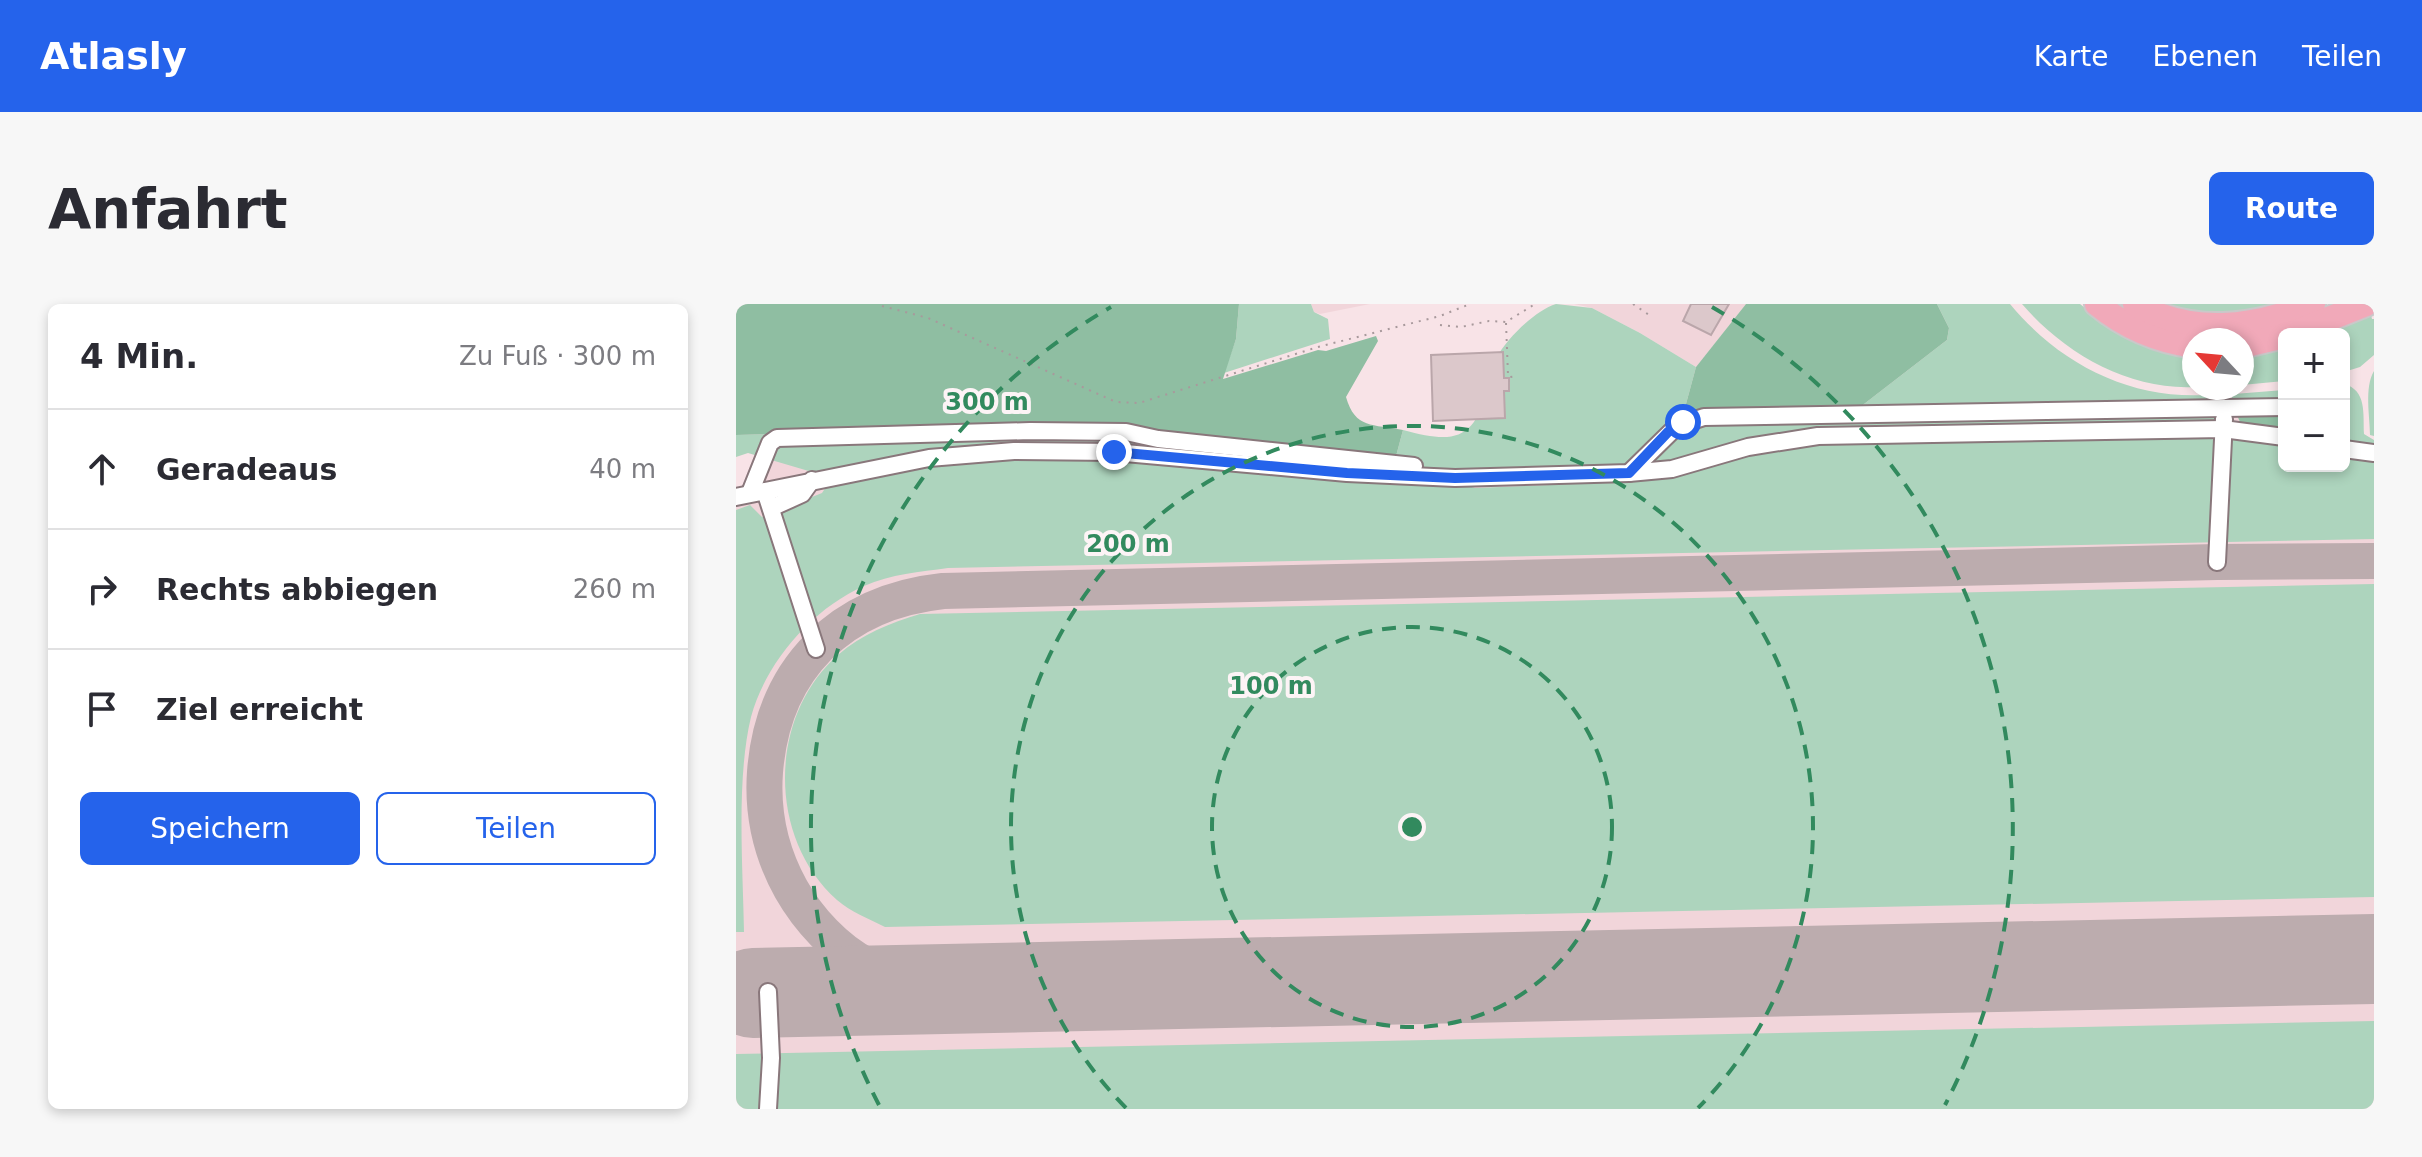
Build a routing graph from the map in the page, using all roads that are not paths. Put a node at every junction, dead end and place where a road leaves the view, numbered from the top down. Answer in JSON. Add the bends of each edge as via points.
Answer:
{"nodes":[{"id":1,"x":2097,"y":304,"type":"edge"},
{"id":2,"x":2135,"y":304,"type":"edge"},
{"id":3,"x":2313,"y":304,"type":"edge"},
{"id":4,"x":2366,"y":304,"type":"edge"},
{"id":5,"x":2306,"y":328,"type":"edge"},
{"id":6,"x":2278,"y":337,"type":"edge"},
{"id":7,"x":2254,"y":343,"type":"edge"},
{"id":8,"x":2182,"y":344,"type":"edge"},
{"id":9,"x":2224,"y":405,"type":"junction"},
{"id":10,"x":2278,"y":407,"type":"edge"},
{"id":11,"x":2223,"y":429,"type":"junction"},
{"id":12,"x":2278,"y":436,"type":"edge"},
{"id":13,"x":2350,"y":450,"type":"edge"},
{"id":14,"x":2374,"y":453,"type":"edge"},
{"id":15,"x":1629,"y":473,"type":"junction"},
{"id":16,"x":1476,"y":477,"type":"junction"},
{"id":17,"x":812,"y":480,"type":"junction"},
{"id":18,"x":746,"y":493,"type":"edge"},
{"id":19,"x":771,"y":508,"type":"junction"},
{"id":20,"x":2217,"y":562,"type":"dead end"},
{"id":21,"x":816,"y":649,"type":"dead end"},
{"id":22,"x":768,"y":992,"type":"dead end"},
{"id":23,"x":768,"y":1109,"type":"edge"}],
"edges":[{"from":1,"to":8,"type":"highway","via":[[2142,332]]},
{"from":2,"to":3,"type":"highway","via":[[2177,321],[2225,326]]},
{"from":4,"to":5,"type":"highway"},
{"from":6,"to":7,"type":"highway"},
{"from":9,"to":10,"type":"lane"},
{"from":9,"to":11,"type":"lane"},
{"from":9,"to":15,"type":"lane","via":[[1704,417],[1677,426]]},
{"from":11,"to":12,"type":"lane"},
{"from":11,"to":15,"type":"lane","via":[[1818,436],[1748,447],[1672,469]]},
{"from":11,"to":20,"type":"lane"},
{"from":13,"to":14,"type":"lane"},
{"from":15,"to":16,"type":"lane"},
{"from":16,"to":17,"type":"lane","via":[[1347,473],[1064,450],[970,453]]},
{"from":16,"to":18,"type":"lane","via":[[1468,471],[1126,432],[1030,431],[777,438]]},
{"from":17,"to":18,"type":"lane"},
{"from":17,"to":19,"type":"lane","via":[[802,494]]},
{"from":18,"to":19,"type":"lane"},
{"from":19,"to":21,"type":"lane"},
{"from":22,"to":23,"type":"lane"}]}
